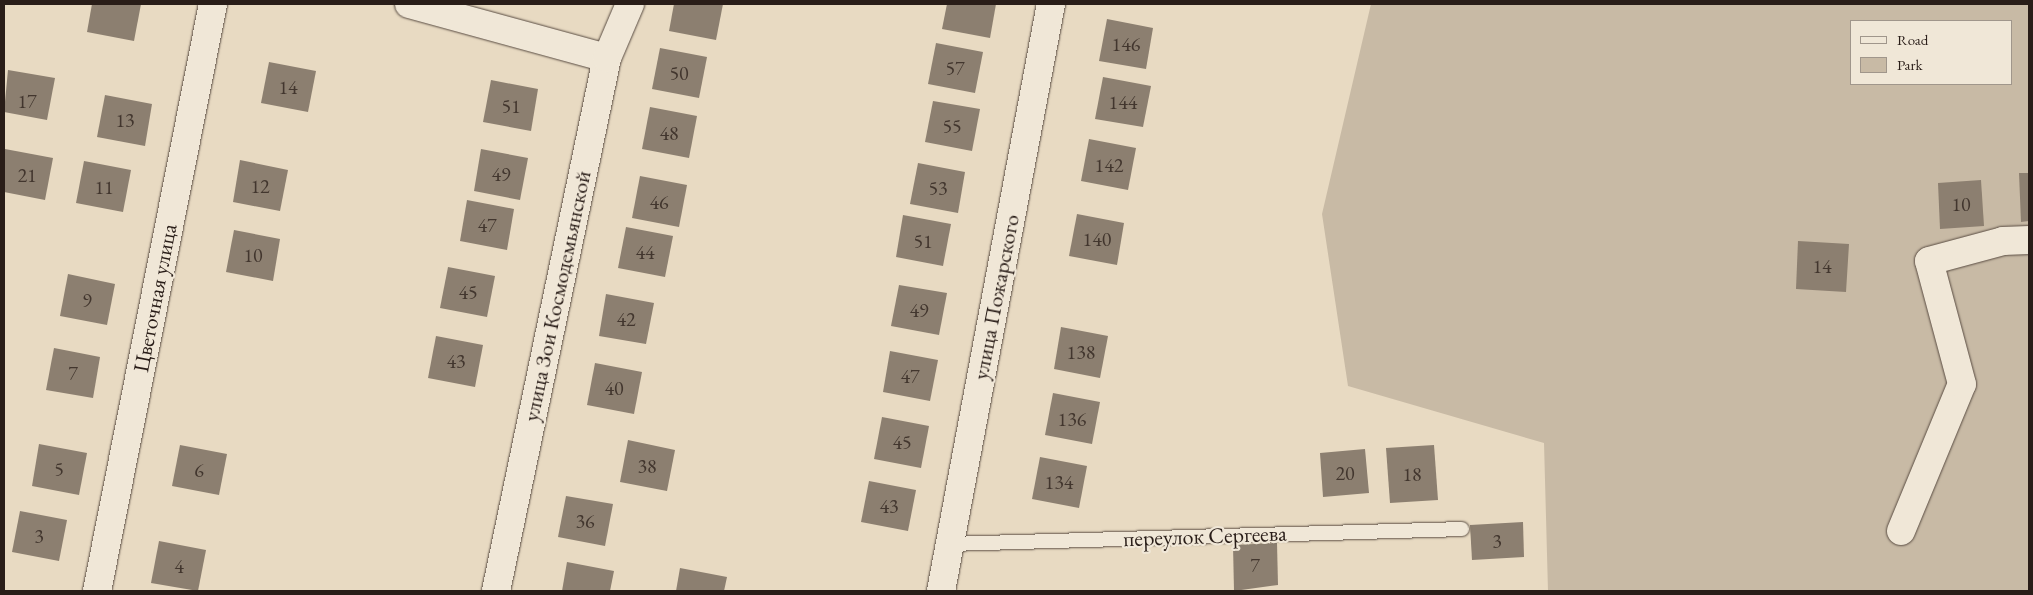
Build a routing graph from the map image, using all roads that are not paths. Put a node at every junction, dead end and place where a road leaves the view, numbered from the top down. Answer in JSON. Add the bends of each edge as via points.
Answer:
{"nodes":[{"id":1,"x":213,"y":4,"type":"edge"},
{"id":2,"x":409,"y":4,"type":"edge"},
{"id":3,"x":630,"y":4,"type":"edge"},
{"id":4,"x":1051,"y":4,"type":"edge"},
{"id":5,"x":607,"y":58,"type":"junction"},
{"id":6,"x":2029,"y":240,"type":"edge"},
{"id":7,"x":1462,"y":529,"type":"dead end"},
{"id":8,"x":1902,"y":530,"type":"dead end"},
{"id":9,"x":949,"y":544,"type":"junction"},
{"id":10,"x":97,"y":591,"type":"edge"},
{"id":11,"x":496,"y":591,"type":"edge"},
{"id":12,"x":941,"y":591,"type":"edge"}],
"edges":[{"from":1,"to":10,"type":"street","name":"Цветочная улица"},
{"from":2,"to":5,"type":"street"},
{"from":3,"to":5,"type":"street","name":"улица Зои Космодемьянской"},
{"from":4,"to":9,"type":"street","name":"улица Пожарского"},
{"from":5,"to":11,"type":"street","name":"улица Зои Космодемьянской"},
{"from":6,"to":8,"type":"street","via":[[2003,241],[1930,261],[1962,384]]},
{"from":7,"to":9,"type":"lane","name":"переулок Сергеева"},
{"from":9,"to":12,"type":"street","name":"улица Пожарского"}]}
